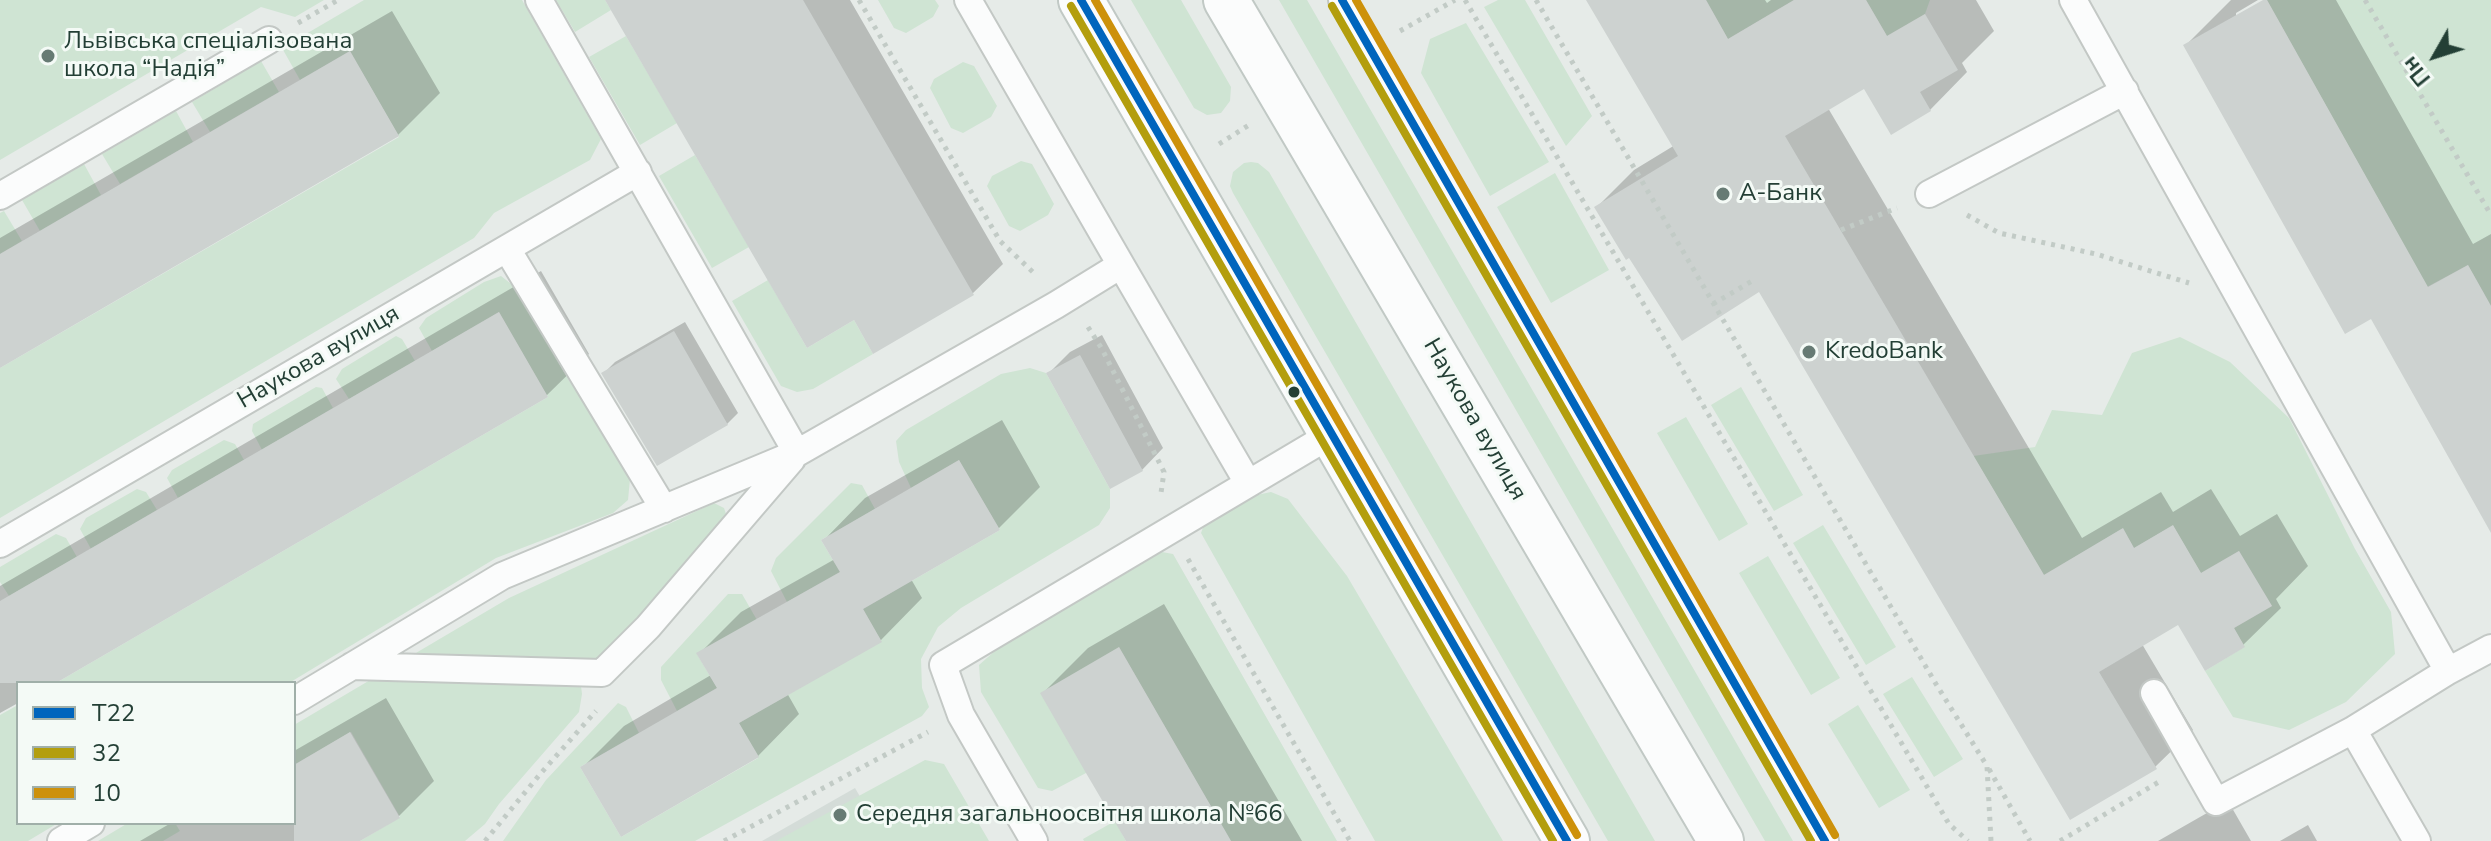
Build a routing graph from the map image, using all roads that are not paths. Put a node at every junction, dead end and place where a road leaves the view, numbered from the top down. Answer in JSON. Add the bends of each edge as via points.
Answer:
{"nodes":[{"id":1,"x":539,"y":0,"type":"edge"},
{"id":2,"x":968,"y":0,"type":"edge"},
{"id":3,"x":1081,"y":0,"type":"edge"},
{"id":4,"x":1226,"y":0,"type":"edge"},
{"id":5,"x":1342,"y":0,"type":"edge"},
{"id":6,"x":2073,"y":0,"type":"edge"},
{"id":7,"x":269,"y":40,"type":"dead end"},
{"id":8,"x":2125,"y":91,"type":"junction"},
{"id":9,"x":638,"y":172,"type":"junction"},
{"id":10,"x":1929,"y":194,"type":"road end"},
{"id":11,"x":0,"y":196,"type":"edge"},
{"id":12,"x":507,"y":249,"type":"junction"},
{"id":13,"x":1121,"y":265,"type":"junction"},
{"id":14,"x":1332,"y":434,"type":"junction"},
{"id":15,"x":797,"y":453,"type":"junction"},
{"id":16,"x":1248,"y":483,"type":"junction"},
{"id":17,"x":664,"y":509,"type":"junction"},
{"id":18,"x":0,"y":544,"type":"edge"},
{"id":19,"x":2491,"y":648,"type":"edge"},
{"id":20,"x":352,"y":666,"type":"junction"},
{"id":21,"x":2448,"y":671,"type":"junction"},
{"id":22,"x":2154,"y":693,"type":"dead end"},
{"id":23,"x":296,"y":700,"type":"edge"},
{"id":24,"x":2353,"y":730,"type":"junction"},
{"id":25,"x":88,"y":825,"type":"edge"},
{"id":26,"x":61,"y":841,"type":"edge"},
{"id":27,"x":1034,"y":841,"type":"edge"},
{"id":28,"x":1567,"y":841,"type":"edge"},
{"id":29,"x":1721,"y":841,"type":"edge"},
{"id":30,"x":1825,"y":841,"type":"edge"},
{"id":31,"x":2417,"y":841,"type":"edge"}],
"edges":[{"from":1,"to":9,"type":"lane"},
{"from":2,"to":13,"type":"lane"},
{"from":3,"to":14,"type":"main road"},
{"from":4,"to":29,"type":"main road","name":"Наукова вулиця"},
{"from":5,"to":30,"type":"lane"},
{"from":6,"to":8,"type":"lane"},
{"from":7,"to":11,"type":"lane"},
{"from":8,"to":10,"type":"lane"},
{"from":8,"to":21,"type":"lane"},
{"from":9,"to":12,"type":"lane","name":"Наукова вулиця"},
{"from":9,"to":15,"type":"lane"},
{"from":12,"to":17,"type":"lane"},
{"from":12,"to":18,"type":"lane","name":"Наукова вулиця"},
{"from":13,"to":15,"type":"lane"},
{"from":13,"to":16,"type":"lane"},
{"from":14,"to":16,"type":"lane"},
{"from":14,"to":28,"type":"main road"},
{"from":15,"to":17,"type":"lane"},
{"from":15,"to":20,"type":"lane","via":[[602,673]]},
{"from":16,"to":27,"type":"lane","via":[[943,665],[961,715]]},
{"from":17,"to":20,"type":"lane","via":[[502,576]]},
{"from":19,"to":21,"type":"lane"},
{"from":20,"to":23,"type":"lane"},
{"from":21,"to":24,"type":"lane"},
{"from":22,"to":24,"type":"lane","via":[[2216,802]]},
{"from":24,"to":31,"type":"lane"},
{"from":25,"to":26,"type":"lane"}]}
